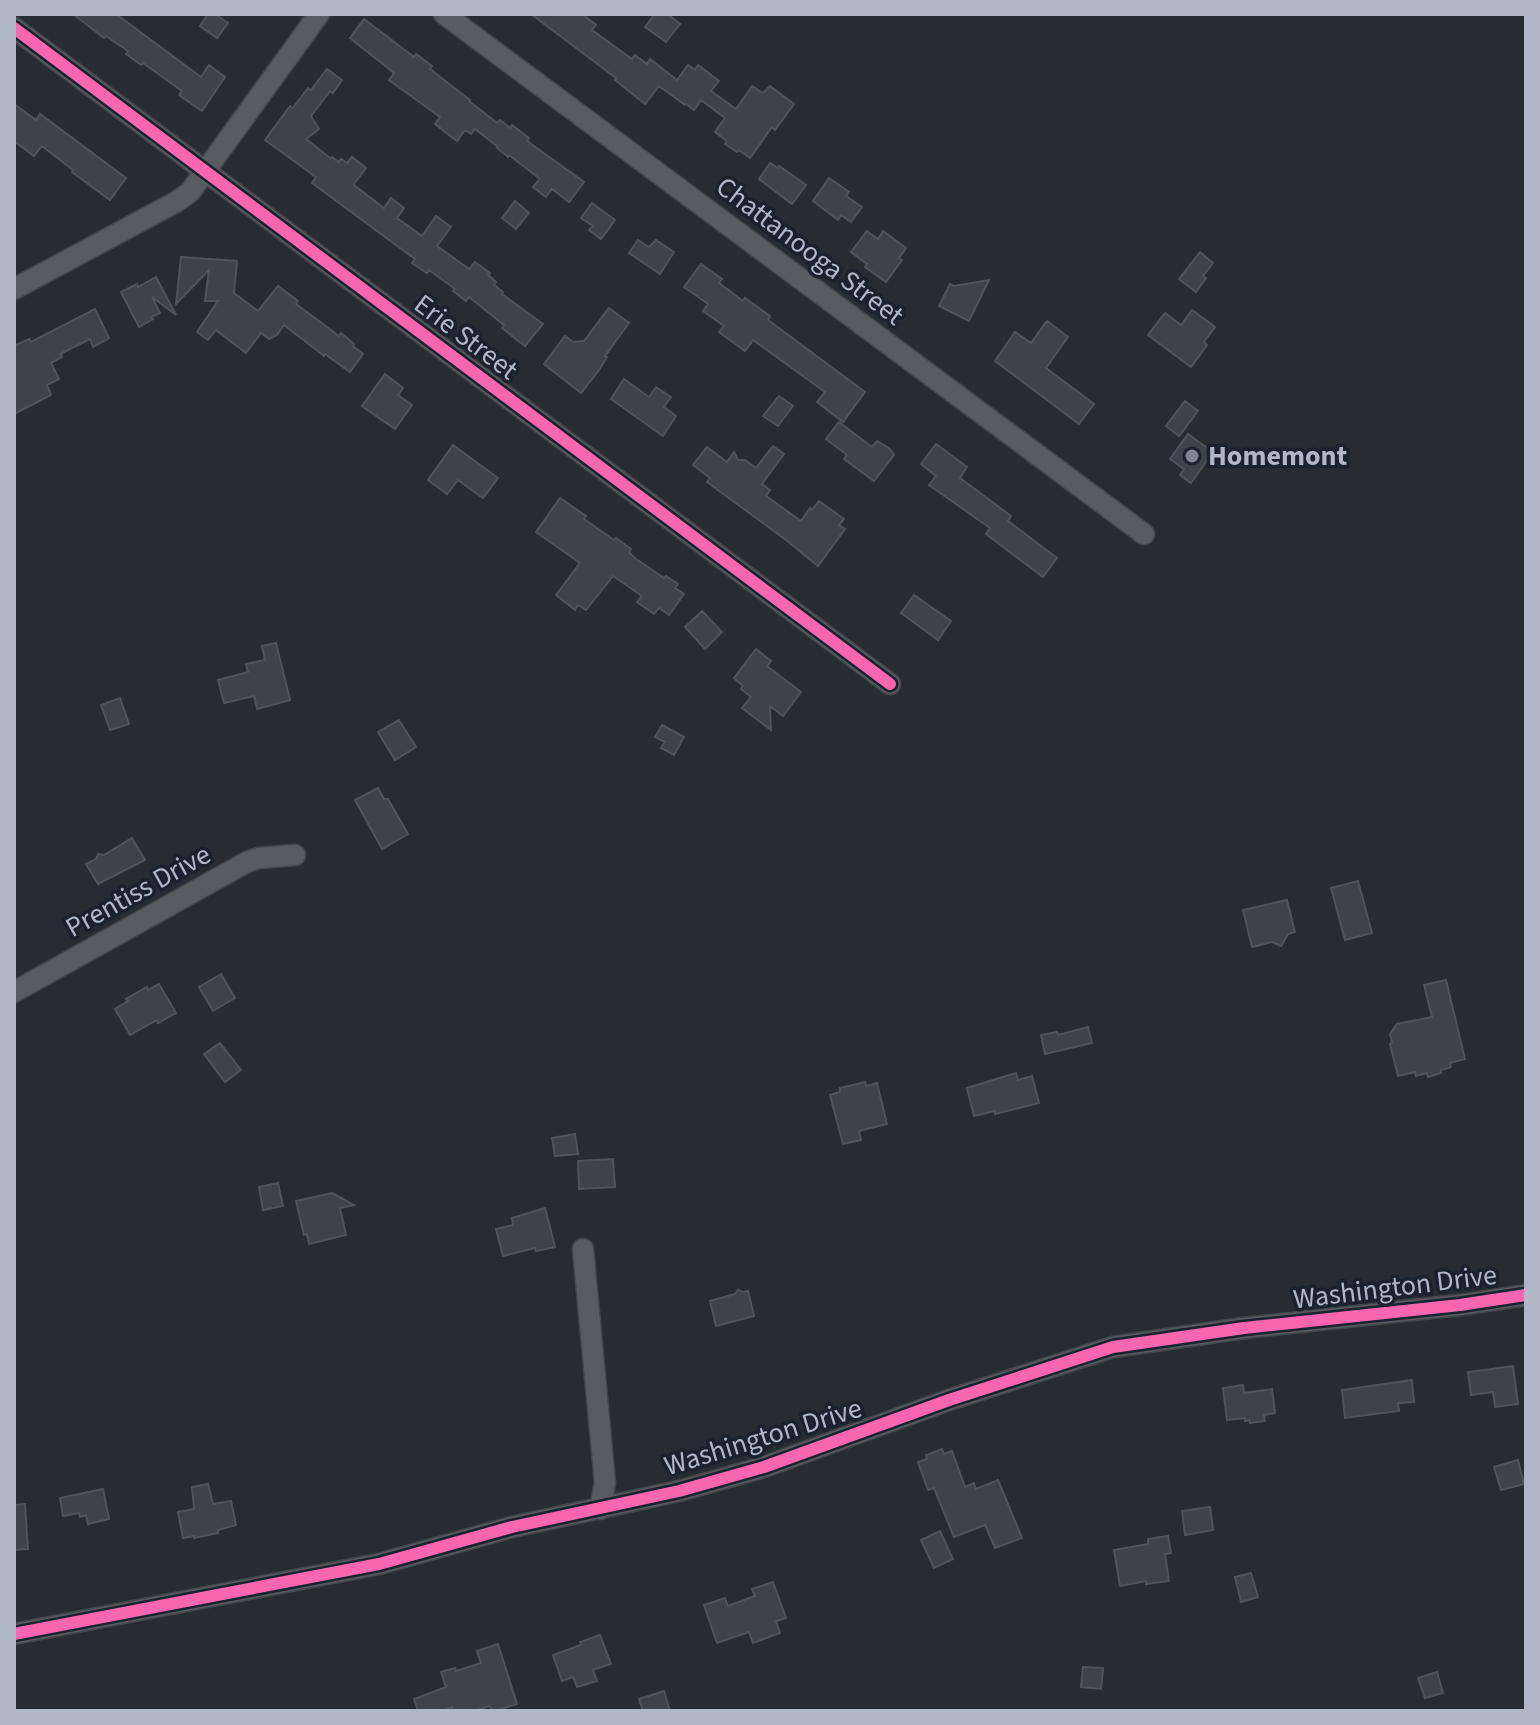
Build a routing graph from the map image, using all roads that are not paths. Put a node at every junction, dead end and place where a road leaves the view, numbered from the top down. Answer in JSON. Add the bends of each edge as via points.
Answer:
{"nodes":[{"id":1,"x":319,"y":14,"type":"edge"},
{"id":2,"x":444,"y":14,"type":"edge"},
{"id":3,"x":14,"y":28,"type":"edge"},
{"id":4,"x":205,"y":172,"type":"junction"},
{"id":5,"x":14,"y":289,"type":"edge"},
{"id":6,"x":1144,"y":534,"type":"dead end"},
{"id":7,"x":890,"y":684,"type":"dead end"},
{"id":8,"x":295,"y":855,"type":"dead end"},
{"id":9,"x":14,"y":992,"type":"edge"},
{"id":10,"x":583,"y":1249,"type":"dead end"},
{"id":11,"x":1526,"y":1295,"type":"edge"},
{"id":12,"x":600,"y":1509,"type":"junction"},
{"id":13,"x":14,"y":1634,"type":"edge"}],
"edges":[{"from":1,"to":4,"type":"street"},
{"from":2,"to":6,"type":"street","name":"Chattanooga Street"},
{"from":3,"to":4,"type":"street","name":"Erie Street"},
{"from":4,"to":5,"type":"street","via":[[176,202]]},
{"from":4,"to":7,"type":"street","name":"Erie Street"},
{"from":8,"to":9,"type":"street","name":"Prentiss Drive","via":[[247,862]]},
{"from":10,"to":12,"type":"street","via":[[605,1483]]},
{"from":11,"to":12,"type":"street","name":"Washington Drive","via":[[1113,1347],[764,1467]]},
{"from":12,"to":13,"type":"street","name":"Washington Drive","via":[[494,1531],[379,1564]]}]}
